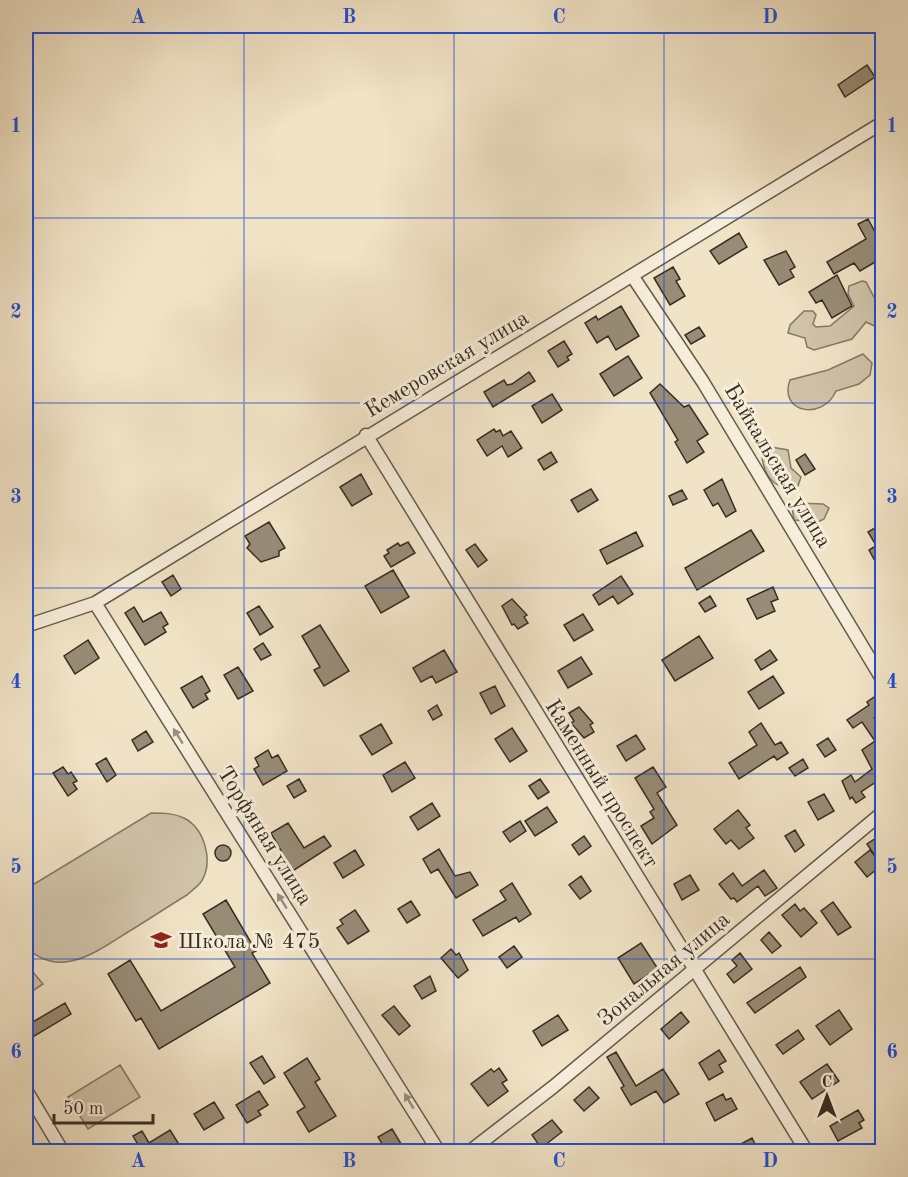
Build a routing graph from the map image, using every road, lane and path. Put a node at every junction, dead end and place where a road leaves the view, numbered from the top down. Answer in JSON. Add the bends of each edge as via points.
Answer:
{"nodes":[{"id":1,"x":882,"y":123,"type":"edge"},
{"id":2,"x":633,"y":277,"type":"junction"},
{"id":3,"x":366,"y":435,"type":"junction"},
{"id":4,"x":95,"y":603,"type":"junction"},
{"id":5,"x":26,"y":626,"type":"edge"},
{"id":6,"x":882,"y":679,"type":"edge"},
{"id":7,"x":882,"y":813,"type":"edge"},
{"id":8,"x":694,"y":969,"type":"junction"},
{"id":9,"x":26,"y":1090,"type":"edge"},
{"id":10,"x":63,"y":1152,"type":"edge"},
{"id":11,"x":438,"y":1152,"type":"edge"},
{"id":12,"x":469,"y":1152,"type":"edge"},
{"id":13,"x":807,"y":1152,"type":"edge"}],
"edges":[{"from":1,"to":2,"type":"street","name":"Кемеровская улица"},
{"from":2,"to":3,"type":"street","name":"Кемеровская улица"},
{"from":2,"to":6,"type":"street","name":"Байкальская улица","via":[[704,382]]},
{"from":3,"to":4,"type":"street","name":"Кемеровская улица"},
{"from":3,"to":8,"type":"street","name":"Каменный проспект"},
{"from":4,"to":5,"type":"street","name":"Кемеровская улица"},
{"from":11,"to":4,"type":"street","name":"Торфяная улица","one_way":true},
{"from":7,"to":8,"type":"street","name":"Зональная улица"},
{"from":8,"to":12,"type":"street","name":"Зональная улица"},
{"from":8,"to":13,"type":"street","name":"Каменный проспект"},
{"from":9,"to":10,"type":"street"}]}
